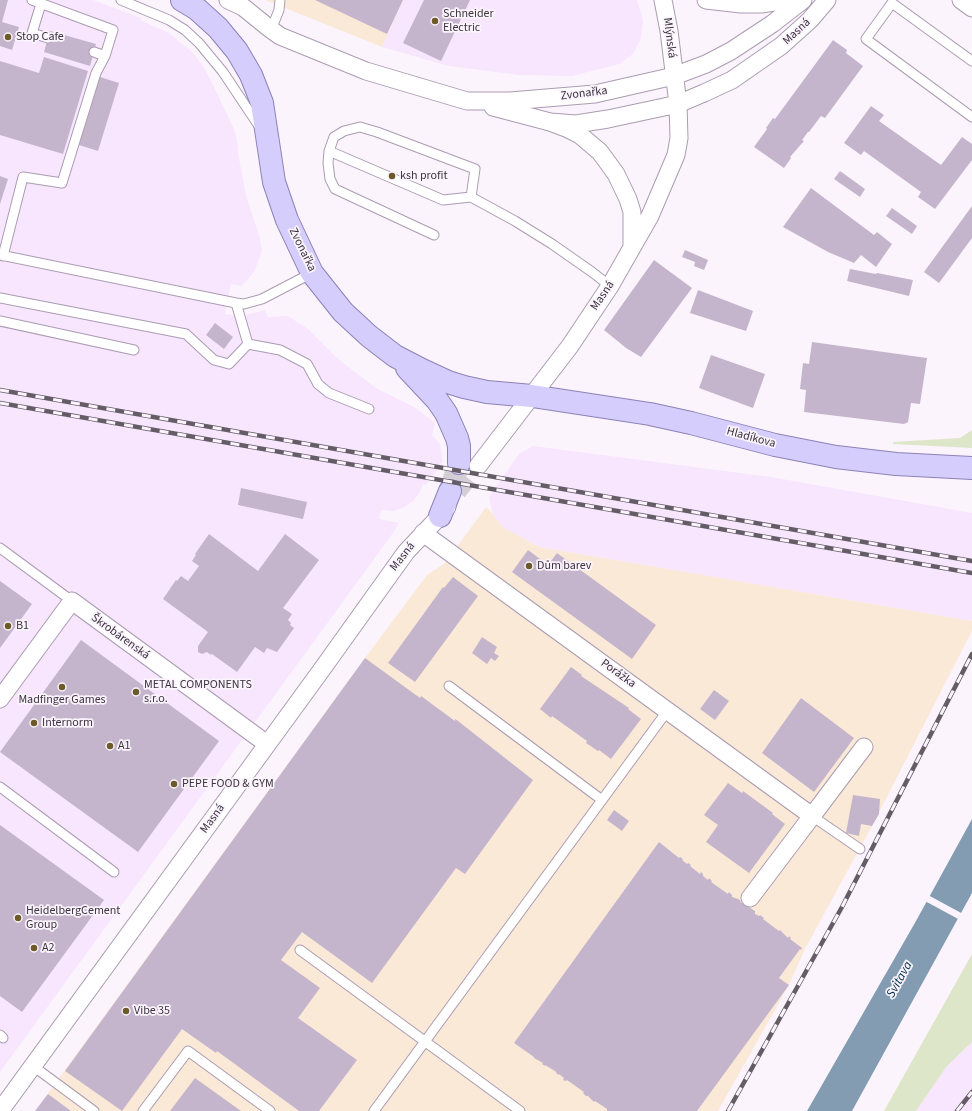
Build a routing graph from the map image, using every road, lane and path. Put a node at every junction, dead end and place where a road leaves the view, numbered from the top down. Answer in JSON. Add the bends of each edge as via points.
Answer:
{"nodes":[{"id":1,"x":32,"y":0,"type":"edge"},
{"id":2,"x":121,"y":0,"type":"edge"},
{"id":3,"x":182,"y":0,"type":"edge"},
{"id":4,"x":228,"y":0,"type":"edge"},
{"id":5,"x":280,"y":0,"type":"edge"},
{"id":6,"x":663,"y":0,"type":"edge"},
{"id":7,"x":706,"y":0,"type":"edge"},
{"id":8,"x":787,"y":0,"type":"edge"},
{"id":9,"x":803,"y":0,"type":"edge"},
{"id":10,"x":827,"y":0,"type":"edge"},
{"id":11,"x":961,"y":0,"type":"edge"},
{"id":12,"x":41,"y":4,"type":"junction"},
{"id":13,"x":972,"y":8,"type":"edge"},
{"id":14,"x":276,"y":33,"type":"junction"},
{"id":15,"x":48,"y":38,"type":"dead end"},
{"id":16,"x":94,"y":52,"type":"dead end"},
{"id":17,"x":105,"y":56,"type":"junction"},
{"id":18,"x":972,"y":61,"type":"edge"},
{"id":19,"x":674,"y":76,"type":"junction"},
{"id":20,"x":467,"y":101,"type":"junction"},
{"id":21,"x":678,"y":104,"type":"junction"},
{"id":22,"x":972,"y":116,"type":"edge"},
{"id":23,"x":550,"y":122,"type":"junction"},
{"id":24,"x":266,"y":136,"type":"junction"},
{"id":25,"x":329,"y":151,"type":"junction"},
{"id":26,"x":471,"y":197,"type":"junction"},
{"id":27,"x":434,"y":235,"type":"dead end"},
{"id":28,"x":632,"y":250,"type":"junction"},
{"id":29,"x":2,"y":255,"type":"edge"},
{"id":30,"x":312,"y":273,"type":"junction"},
{"id":31,"x":610,"y":286,"type":"junction"},
{"id":32,"x":0,"y":298,"type":"edge"},
{"id":33,"x":236,"y":303,"type":"junction"},
{"id":34,"x":0,"y":321,"type":"edge"},
{"id":35,"x":248,"y":344,"type":"junction"},
{"id":36,"x":134,"y":350,"type":"dead end"},
{"id":37,"x":395,"y":356,"type":"junction"},
{"id":38,"x":532,"y":396,"type":"junction"},
{"id":39,"x":369,"y":409,"type":"dead end"},
{"id":40,"x":468,"y":464,"type":"joint"},
{"id":41,"x":972,"y":468,"type":"edge"},
{"id":42,"x":454,"y":492,"type":"tunnel mouth"},
{"id":43,"x":440,"y":516,"type":"joint"},
{"id":44,"x":423,"y":533,"type":"junction"},
{"id":45,"x":0,"y":548,"type":"edge"},
{"id":46,"x":72,"y":601,"type":"junction"},
{"id":47,"x":449,"y":686,"type":"dead end"},
{"id":48,"x":0,"y":699,"type":"edge"},
{"id":49,"x":668,"y":710,"type":"junction"},
{"id":50,"x":268,"y":744,"type":"junction"},
{"id":51,"x":864,"y":747,"type":"dead end"},
{"id":52,"x":0,"y":787,"type":"edge"},
{"id":53,"x":602,"y":800,"type":"junction"},
{"id":54,"x":812,"y":816,"type":"junction"},
{"id":55,"x":860,"y":849,"type":"dead end"},
{"id":56,"x":114,"y":872,"type":"dead end"},
{"id":57,"x":750,"y":898,"type":"dead end"},
{"id":58,"x":300,"y":950,"type":"dead end"},
{"id":59,"x":425,"y":1041,"type":"junction"},
{"id":60,"x":33,"y":1066,"type":"junction"},
{"id":61,"x":0,"y":1111,"type":"edge"},
{"id":62,"x":94,"y":1111,"type":"edge"},
{"id":63,"x":143,"y":1111,"type":"edge"},
{"id":64,"x":270,"y":1111,"type":"edge"},
{"id":65,"x":374,"y":1111,"type":"edge"},
{"id":66,"x":520,"y":1111,"type":"edge"}],
"edges":[{"from":1,"to":12,"type":"lane"},
{"from":2,"to":24,"type":"lane","via":[[169,20],[199,43],[223,72]]},
{"from":3,"to":24,"type":"main road","name":"Zvonařka","via":[[209,19],[245,63],[262,103]]},
{"from":4,"to":14,"type":"street","name":"Zvonařka","via":[[249,11]]},
{"from":5,"to":14,"type":"lane"},
{"from":6,"to":19,"type":"street","name":"Mlýnská"},
{"from":7,"to":8,"type":"street","via":[[761,4]]},
{"from":9,"to":19,"type":"street","name":"Masná","via":[[731,51]]},
{"from":10,"to":21,"type":"street","name":"Masná","via":[[800,29],[775,50],[723,85]]},
{"from":11,"to":13,"type":"street"},
{"from":12,"to":15,"type":"lane","via":[[32,33]]},
{"from":12,"to":17,"type":"lane","via":[[113,30]]},
{"from":14,"to":20,"type":"street","name":"Zvonařka","via":[[366,71]]},
{"from":16,"to":17,"type":"lane"},
{"from":17,"to":29,"type":"lane","via":[[96,73],[62,183],[24,176]]},
{"from":18,"to":22,"type":"lane","via":[[892,3],[866,39]]},
{"from":19,"to":20,"type":"street","name":"Zvonařka","via":[[614,90],[565,97],[510,102]]},
{"from":19,"to":21,"type":"street","name":"Masná"},
{"from":20,"to":23,"type":"street"},
{"from":21,"to":23,"type":"street","via":[[576,124]]},
{"from":21,"to":28,"type":"street","name":"Masná","via":[[679,138],[676,155],[656,203]]},
{"from":23,"to":28,"type":"street","via":[[590,142],[616,174],[632,212]]},
{"from":24,"to":30,"type":"main road","name":"Zvonařka","via":[[274,182],[280,200]]},
{"from":25,"to":26,"type":"lane","via":[[443,200]]},
{"from":25,"to":26,"type":"lane","via":[[334,137],[344,131],[360,127],[377,132],[475,169]]},
{"from":25,"to":27,"type":"lane","via":[[330,179],[335,189]]},
{"from":26,"to":31,"type":"lane","via":[[552,244]]},
{"from":28,"to":31,"type":"street","name":"Masná"},
{"from":29,"to":33,"type":"lane"},
{"from":30,"to":33,"type":"lane","via":[[262,299],[244,304]]},
{"from":30,"to":37,"type":"main road","name":"Zvonařka","via":[[343,312]]},
{"from":31,"to":38,"type":"street","name":"Masná","via":[[570,346]]},
{"from":32,"to":35,"type":"lane","via":[[186,334],[214,360],[229,364]]},
{"from":33,"to":35,"type":"lane"},
{"from":34,"to":36,"type":"lane"},
{"from":35,"to":39,"type":"lane","via":[[280,350],[307,364],[318,384],[329,393]]},
{"from":37,"to":38,"type":"main road","name":"Zvonařka","via":[[433,376],[464,387]]},
{"from":37,"to":40,"type":"main road","via":[[446,412]]},
{"from":38,"to":40,"type":"street","name":"Masná"},
{"from":38,"to":41,"type":"main road","name":"Hladíkova","via":[[650,414],[836,457],[896,464]]},
{"from":42,"to":43,"type":"main road"},
{"from":43,"to":44,"type":"street","name":"Masná"},
{"from":44,"to":49,"type":"street","name":"Porážka"},
{"from":44,"to":50,"type":"street","name":"Masná","via":[[406,552]]},
{"from":45,"to":46,"type":"lane"},
{"from":46,"to":48,"type":"street"},
{"from":46,"to":50,"type":"street","name":"Škrobárenská"},
{"from":47,"to":53,"type":"lane"},
{"from":49,"to":53,"type":"lane"},
{"from":49,"to":54,"type":"street","name":"Porážka"},
{"from":50,"to":60,"type":"street","name":"Masná"},
{"from":51,"to":54,"type":"street"},
{"from":52,"to":56,"type":"lane"},
{"from":53,"to":59,"type":"lane"},
{"from":54,"to":55,"type":"lane"},
{"from":54,"to":57,"type":"street"},
{"from":58,"to":59,"type":"lane"},
{"from":59,"to":65,"type":"lane"},
{"from":59,"to":66,"type":"lane"},
{"from":60,"to":61,"type":"street","name":"Masná"},
{"from":60,"to":62,"type":"lane"},
{"from":63,"to":64,"type":"lane","via":[[188,1050]]}]}
